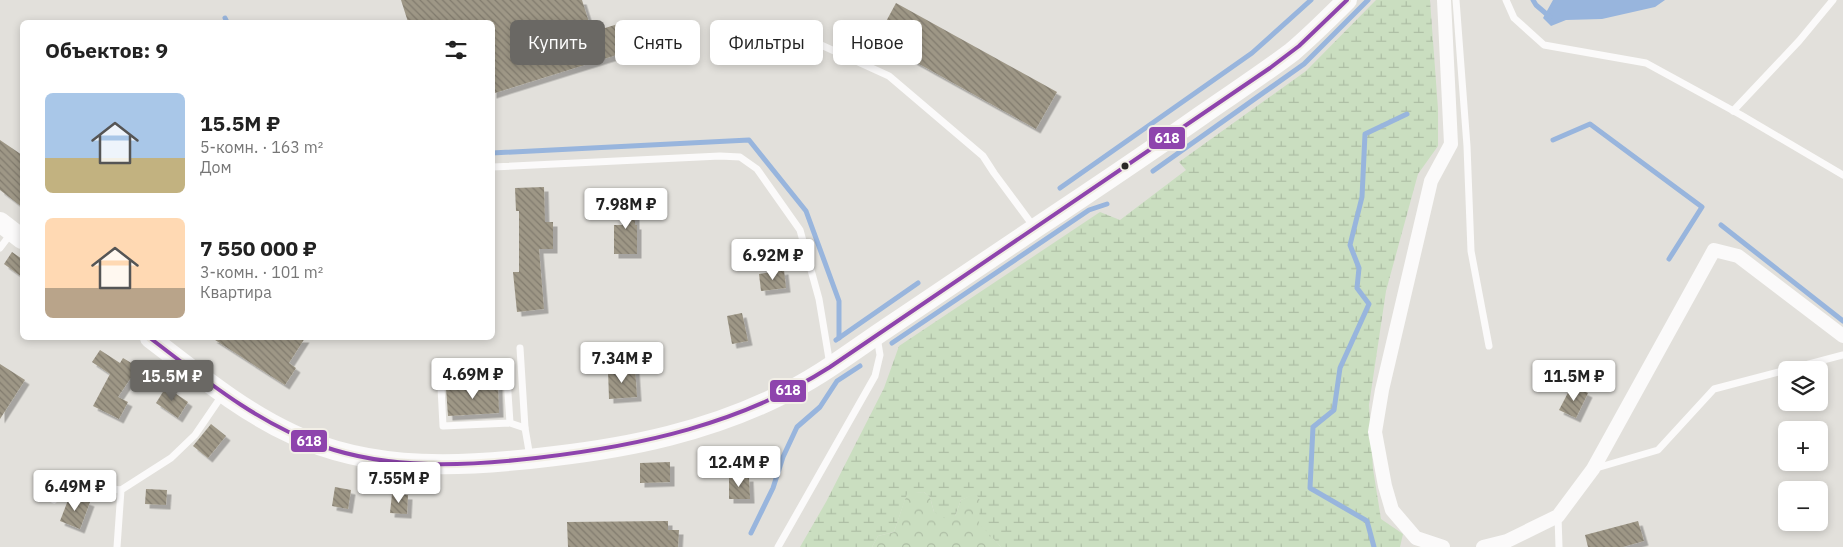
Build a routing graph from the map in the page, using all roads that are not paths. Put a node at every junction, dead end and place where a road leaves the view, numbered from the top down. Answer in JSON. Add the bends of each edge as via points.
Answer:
{"nodes":[{"id":1,"x":1347,"y":0,"type":"edge"},
{"id":2,"x":1444,"y":0,"type":"edge"},
{"id":3,"x":1456,"y":0,"type":"edge"},
{"id":4,"x":1506,"y":0,"type":"edge"},
{"id":5,"x":1834,"y":0,"type":"edge"},
{"id":6,"x":823,"y":46,"type":"edge"},
{"id":7,"x":1733,"y":111,"type":"junction"},
{"id":8,"x":495,"y":167,"type":"edge"},
{"id":9,"x":1843,"y":175,"type":"edge"},
{"id":10,"x":1036,"y":228,"type":"junction"},
{"id":11,"x":12,"y":231,"type":"edge"},
{"id":12,"x":0,"y":248,"type":"edge"},
{"id":13,"x":877,"y":335,"type":"junction"},
{"id":14,"x":1843,"y":336,"type":"edge"},
{"id":15,"x":153,"y":340,"type":"edge"},
{"id":16,"x":1489,"y":346,"type":"dead end"},
{"id":17,"x":520,"y":348,"type":"dead end"},
{"id":18,"x":1843,"y":355,"type":"edge"},
{"id":19,"x":830,"y":365,"type":"junction"},
{"id":20,"x":224,"y":394,"type":"junction"},
{"id":21,"x":510,"y":423,"type":"junction"},
{"id":22,"x":525,"y":428,"type":"junction"},
{"id":23,"x":531,"y":459,"type":"junction"},
{"id":24,"x":1593,"y":469,"type":"junction"},
{"id":25,"x":121,"y":490,"type":"junction"},
{"id":26,"x":54,"y":500,"type":"dead end"},
{"id":27,"x":1558,"y":516,"type":"junction"},
{"id":28,"x":118,"y":547,"type":"edge"},
{"id":29,"x":778,"y":547,"type":"edge"},
{"id":30,"x":1443,"y":547,"type":"edge"},
{"id":31,"x":1483,"y":547,"type":"edge"},
{"id":32,"x":1560,"y":547,"type":"edge"}],
"edges":[{"from":1,"to":10,"type":"street","via":[[1284,58]]},
{"from":2,"to":30,"type":"street","via":[[1450,144],[1431,181],[1375,432],[1392,510],[1416,538]]},
{"from":3,"to":16,"type":"lane","via":[[1471,252]]},
{"from":4,"to":7,"type":"lane","via":[[1514,18],[1544,45],[1646,63]]},
{"from":5,"to":7,"type":"lane"},
{"from":6,"to":10,"type":"lane","via":[[889,76],[983,156]]},
{"from":7,"to":9,"type":"lane"},
{"from":8,"to":19,"type":"lane","via":[[740,157],[757,169],[800,230],[819,299]]},
{"from":10,"to":13,"type":"street"},
{"from":11,"to":12,"type":"lane"},
{"from":13,"to":19,"type":"street"},
{"from":13,"to":29,"type":"lane","via":[[880,355],[875,376]]},
{"from":14,"to":24,"type":"street","via":[[1738,256],[1714,250]]},
{"from":15,"to":20,"type":"street"},
{"from":17,"to":22,"type":"lane"},
{"from":18,"to":24,"type":"lane","via":[[1714,389],[1658,450]]},
{"from":19,"to":23,"type":"street","via":[[782,395],[716,423],[639,443]]},
{"from":20,"to":23,"type":"street","via":[[293,435],[360,456],[468,465]]},
{"from":20,"to":25,"type":"lane","via":[[195,435],[171,458]]},
{"from":21,"to":21,"type":"lane","via":[[443,426],[440,368],[506,363]]},
{"from":21,"to":22,"type":"lane"},
{"from":22,"to":23,"type":"lane"},
{"from":24,"to":27,"type":"street"},
{"from":25,"to":26,"type":"lane","via":[[104,488],[81,478],[61,483]]},
{"from":25,"to":28,"type":"lane"},
{"from":27,"to":31,"type":"street","via":[[1507,541]]},
{"from":27,"to":32,"type":"lane"}]}
